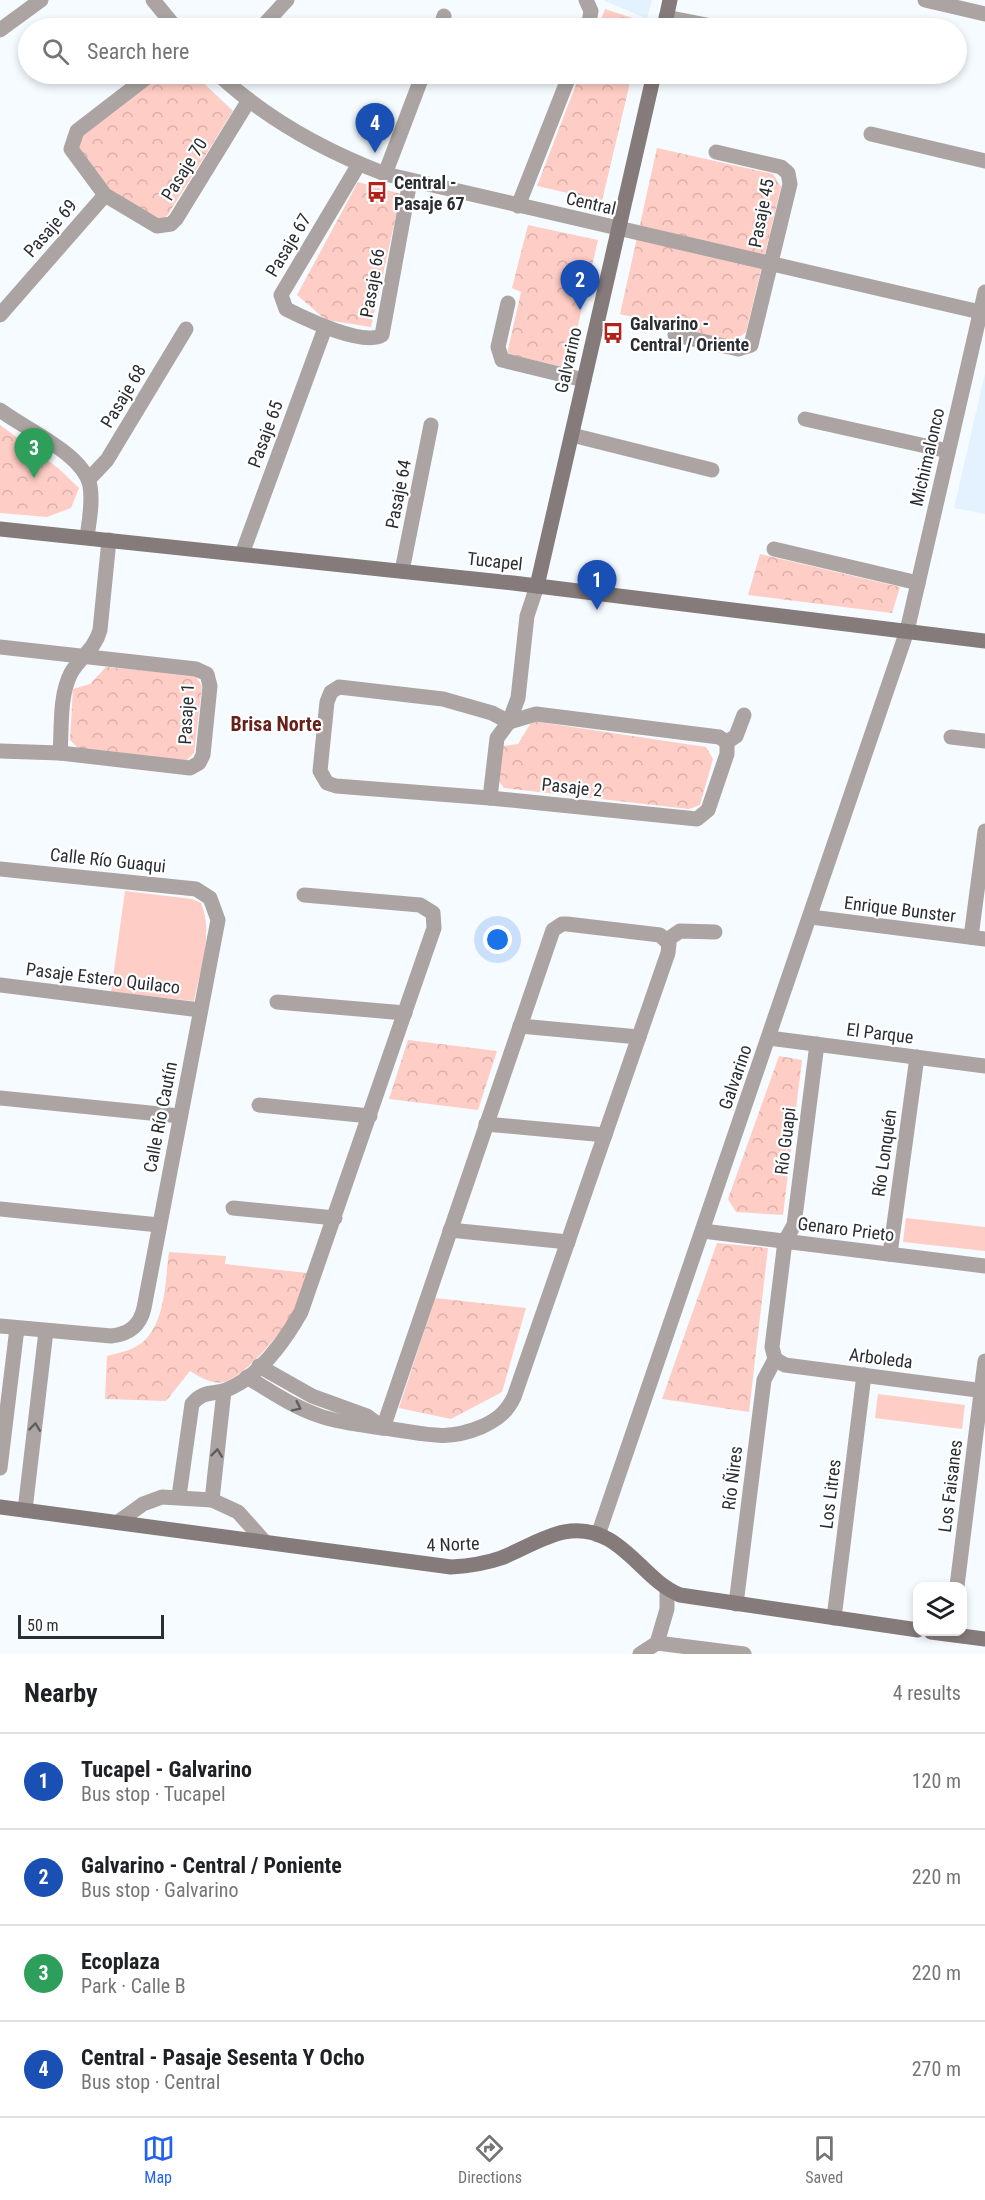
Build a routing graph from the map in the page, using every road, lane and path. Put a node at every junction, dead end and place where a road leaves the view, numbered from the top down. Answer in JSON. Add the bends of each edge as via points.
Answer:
{"nodes":[{"id":1,"x":41,"y":0,"type":"edge"},
{"id":2,"x":153,"y":0,"type":"edge"},
{"id":3,"x":287,"y":0,"type":"edge"},
{"id":4,"x":586,"y":0,"type":"edge"},
{"id":5,"x":670,"y":0,"type":"edge"},
{"id":6,"x":925,"y":0,"type":"edge"},
{"id":7,"x":985,"y":14,"type":"edge"},
{"id":8,"x":168,"y":18,"type":"edge"},
{"id":9,"x":270,"y":18,"type":"edge"},
{"id":10,"x":590,"y":18,"type":"edge"},
{"id":11,"x":666,"y":18,"type":"edge"},
{"id":12,"x":0,"y":30,"type":"edge"},
{"id":13,"x":138,"y":84,"type":"edge"},
{"id":14,"x":231,"y":84,"type":"edge"},
{"id":15,"x":419,"y":84,"type":"edge"},
{"id":16,"x":566,"y":84,"type":"edge"},
{"id":17,"x":652,"y":84,"type":"edge"},
{"id":18,"x":249,"y":100,"type":"junction"},
{"id":19,"x":871,"y":134,"type":"dead end"},
{"id":20,"x":716,"y":152,"type":"dead end"},
{"id":21,"x":985,"y":161,"type":"edge"},
{"id":22,"x":359,"y":164,"type":"junction"},
{"id":23,"x":385,"y":174,"type":"junction"},
{"id":24,"x":410,"y":181,"type":"junction"},
{"id":25,"x":105,"y":195,"type":"junction"},
{"id":26,"x":518,"y":206,"type":"junction"},
{"id":27,"x":618,"y":229,"type":"junction"},
{"id":28,"x":771,"y":264,"type":"junction"},
{"id":29,"x":985,"y":292,"type":"edge"},
{"id":30,"x":508,"y":303,"type":"dead end"},
{"id":31,"x":981,"y":312,"type":"junction"},
{"id":32,"x":0,"y":315,"type":"edge"},
{"id":33,"x":325,"y":328,"type":"junction"},
{"id":34,"x":186,"y":329,"type":"dead end"},
{"id":35,"x":675,"y":335,"type":"dead end"},
{"id":36,"x":979,"y":342,"type":"edge"},
{"id":37,"x":584,"y":380,"type":"junction"},
{"id":38,"x":0,"y":410,"type":"edge"},
{"id":39,"x":805,"y":419,"type":"dead end"},
{"id":40,"x":431,"y":425,"type":"dead end"},
{"id":41,"x":572,"y":435,"type":"junction"},
{"id":42,"x":948,"y":451,"type":"junction"},
{"id":43,"x":712,"y":470,"type":"dead end"},
{"id":44,"x":89,"y":479,"type":"junction"},
{"id":45,"x":0,"y":529,"type":"edge"},
{"id":46,"x":87,"y":537,"type":"junction"},
{"id":47,"x":110,"y":540,"type":"junction"},
{"id":48,"x":774,"y":549,"type":"dead end"},
{"id":49,"x":242,"y":554,"type":"junction"},
{"id":50,"x":402,"y":571,"type":"junction"},
{"id":51,"x":918,"y":583,"type":"junction"},
{"id":52,"x":537,"y":586,"type":"junction"},
{"id":53,"x":907,"y":631,"type":"junction"},
{"id":54,"x":985,"y":641,"type":"edge"},
{"id":55,"x":0,"y":647,"type":"edge"},
{"id":56,"x":84,"y":656,"type":"junction"},
{"id":57,"x":744,"y":715,"type":"dead end"},
{"id":58,"x":509,"y":722,"type":"junction"},
{"id":59,"x":951,"y":737,"type":"dead end"},
{"id":60,"x":985,"y":741,"type":"edge"},
{"id":61,"x":727,"y":742,"type":"junction"},
{"id":62,"x":0,"y":752,"type":"edge"},
{"id":63,"x":60,"y":753,"type":"junction"},
{"id":64,"x":490,"y":798,"type":"junction"},
{"id":65,"x":985,"y":831,"type":"edge"},
{"id":66,"x":0,"y":868,"type":"edge"},
{"id":67,"x":304,"y":896,"type":"dead end"},
{"id":68,"x":210,"y":898,"type":"joint"},
{"id":69,"x":811,"y":917,"type":"junction"},
{"id":70,"x":715,"y":932,"type":"dead end"},
{"id":71,"x":978,"y":938,"type":"edge"},
{"id":72,"x":667,"y":940,"type":"junction"},
{"id":73,"x":0,"y":985,"type":"edge"},
{"id":74,"x":277,"y":1002,"type":"dead end"},
{"id":75,"x":200,"y":1010,"type":"junction"},
{"id":76,"x":405,"y":1013,"type":"junction"},
{"id":77,"x":520,"y":1026,"type":"junction"},
{"id":78,"x":639,"y":1037,"type":"junction"},
{"id":79,"x":769,"y":1038,"type":"junction"},
{"id":80,"x":817,"y":1044,"type":"junction"},
{"id":81,"x":917,"y":1057,"type":"junction"},
{"id":82,"x":985,"y":1066,"type":"edge"},
{"id":83,"x":0,"y":1098,"type":"edge"},
{"id":84,"x":259,"y":1105,"type":"dead end"},
{"id":85,"x":180,"y":1116,"type":"junction"},
{"id":86,"x":370,"y":1116,"type":"junction"},
{"id":87,"x":486,"y":1124,"type":"junction"},
{"id":88,"x":605,"y":1135,"type":"junction"},
{"id":89,"x":233,"y":1208,"type":"dead end"},
{"id":90,"x":0,"y":1209,"type":"edge"},
{"id":91,"x":335,"y":1218,"type":"junction"},
{"id":92,"x":159,"y":1225,"type":"junction"},
{"id":93,"x":450,"y":1230,"type":"junction"},
{"id":94,"x":703,"y":1231,"type":"junction"},
{"id":95,"x":785,"y":1241,"type":"junction"},
{"id":96,"x":568,"y":1242,"type":"junction"},
{"id":97,"x":891,"y":1254,"type":"junction"},
{"id":98,"x":985,"y":1266,"type":"edge"},
{"id":99,"x":0,"y":1326,"type":"edge"},
{"id":100,"x":17,"y":1328,"type":"junction"},
{"id":101,"x":46,"y":1331,"type":"junction"},
{"id":102,"x":775,"y":1359,"type":"junction"},
{"id":103,"x":985,"y":1361,"type":"edge"},
{"id":104,"x":259,"y":1366,"type":"junction"},
{"id":105,"x":864,"y":1375,"type":"junction"},
{"id":106,"x":247,"y":1377,"type":"junction"},
{"id":107,"x":983,"y":1390,"type":"edge"},
{"id":108,"x":224,"y":1391,"type":"junction"},
{"id":109,"x":383,"y":1428,"type":"junction"},
{"id":110,"x":0,"y":1468,"type":"edge"},
{"id":111,"x":179,"y":1496,"type":"junction"},
{"id":112,"x":212,"y":1500,"type":"junction"},
{"id":113,"x":0,"y":1507,"type":"edge"},
{"id":114,"x":25,"y":1510,"type":"junction"},
{"id":115,"x":118,"y":1522,"type":"junction"},
{"id":116,"x":598,"y":1535,"type":"junction"},
{"id":117,"x":264,"y":1541,"type":"junction"},
{"id":118,"x":958,"y":1582,"type":"edge"},
{"id":119,"x":667,"y":1590,"type":"junction"},
{"id":120,"x":736,"y":1604,"type":"junction"},
{"id":121,"x":834,"y":1618,"type":"junction"},
{"id":122,"x":913,"y":1629,"type":"edge"},
{"id":123,"x":967,"y":1636,"type":"edge"},
{"id":124,"x":985,"y":1639,"type":"edge"},
{"id":125,"x":657,"y":1643,"type":"junction"},
{"id":126,"x":640,"y":1654,"type":"edge"},
{"id":127,"x":744,"y":1654,"type":"edge"}],
"edges":[{"from":1,"to":12,"type":"street"},
{"from":2,"to":8,"type":"street"},
{"from":3,"to":9,"type":"street"},
{"from":4,"to":10,"type":"street"},
{"from":5,"to":11,"type":"street"},
{"from":6,"to":7,"type":"street"},
{"from":13,"to":25,"type":"street","via":[[73,136],[74,156]]},
{"from":14,"to":18,"type":"street","name":"Central"},
{"from":15,"to":23,"type":"street"},
{"from":16,"to":26,"type":"street"},
{"from":17,"to":27,"type":"street","name":"Galvarino"},
{"from":18,"to":22,"type":"street","name":"Central"},
{"from":18,"to":25,"type":"street","name":"Pasaje 70","via":[[171,224],[151,224]]},
{"from":19,"to":21,"type":"street"},
{"from":20,"to":28,"type":"street","name":"Pasaje 45","via":[[781,167],[789,173],[790,184]]},
{"from":22,"to":23,"type":"street","name":"Central"},
{"from":22,"to":33,"type":"street","name":"Pasaje 67","via":[[281,295],[286,309]]},
{"from":23,"to":24,"type":"street","name":"Central"},
{"from":24,"to":26,"type":"street","name":"Central"},
{"from":24,"to":33,"type":"street","name":"Pasaje 66","via":[[382,335],[372,338]]},
{"from":25,"to":32,"type":"street","name":"Pasaje 69"},
{"from":26,"to":27,"type":"street","name":"Central"},
{"from":27,"to":28,"type":"street","name":"Central"},
{"from":27,"to":37,"type":"street","name":"Galvarino"},
{"from":28,"to":31,"type":"street","name":"Central"},
{"from":28,"to":35,"type":"street","via":[[753,341],[748,347],[738,349]]},
{"from":29,"to":31,"type":"street","name":"Michimalonco"},
{"from":30,"to":37,"type":"street","via":[[498,347],[502,360]]},
{"from":31,"to":36,"type":"street","name":"Michimalonco"},
{"from":33,"to":49,"type":"street","name":"Pasaje 65"},
{"from":34,"to":44,"type":"street","name":"Pasaje 68","via":[[107,460]]},
{"from":36,"to":42,"type":"street","name":"Michimalonco"},
{"from":37,"to":41,"type":"street","name":"Galvarino"},
{"from":38,"to":44,"type":"street","via":[[73,458]]},
{"from":39,"to":42,"type":"street"},
{"from":40,"to":50,"type":"street","name":"Pasaje 64"},
{"from":41,"to":43,"type":"street"},
{"from":41,"to":52,"type":"street","name":"Galvarino"},
{"from":42,"to":51,"type":"street","name":"Michimalonco"},
{"from":44,"to":46,"type":"street"},
{"from":45,"to":46,"type":"street","name":"Tucapel"},
{"from":46,"to":47,"type":"street","name":"Tucapel"},
{"from":47,"to":49,"type":"street","name":"Tucapel"},
{"from":47,"to":56,"type":"street","via":[[100,630],[95,644]]},
{"from":48,"to":51,"type":"street"},
{"from":49,"to":50,"type":"street","name":"Tucapel"},
{"from":50,"to":52,"type":"street","name":"Tucapel"},
{"from":51,"to":53,"type":"street","name":"Michimalonco"},
{"from":52,"to":53,"type":"street","name":"Tucapel"},
{"from":52,"to":58,"type":"street","via":[[527,616],[518,698]]},
{"from":53,"to":54,"type":"street","name":"Tucapel"},
{"from":53,"to":69,"type":"street","name":"Galvarino"},
{"from":55,"to":56,"type":"street","name":"Pasaje 1"},
{"from":56,"to":63,"type":"street","via":[[67,684]]},
{"from":56,"to":63,"type":"street","name":"Pasaje 1","via":[[196,669],[207,674],[210,686],[203,755],[195,766],[184,768]]},
{"from":57,"to":61,"type":"street","name":"Pasaje 2","via":[[736,736]]},
{"from":58,"to":61,"type":"street","via":[[536,714],[719,737]]},
{"from":58,"to":64,"type":"street","via":[[497,738]]},
{"from":58,"to":64,"type":"street","name":"Pasaje 2","via":[[492,712],[443,699],[339,687],[331,692],[327,702],[320,767],[324,780],[336,786]]},
{"from":59,"to":60,"type":"street"},
{"from":61,"to":64,"type":"street","name":"Pasaje 2","via":[[727,754],[708,810],[697,819]]},
{"from":62,"to":63,"type":"street","name":"Pasaje 1"},
{"from":65,"to":71,"type":"street"},
{"from":66,"to":68,"type":"street","name":"Calle Río Guaqui","via":[[188,888]]},
{"from":67,"to":76,"type":"street","via":[[420,905],[433,913],[434,928]]},
{"from":68,"to":75,"type":"street","name":"Calle Río Cautín","via":[[218,920]]},
{"from":69,"to":71,"type":"street","name":"Enrique Bunster"},
{"from":69,"to":79,"type":"street","name":"Galvarino"},
{"from":70,"to":72,"type":"street","via":[[680,931]]},
{"from":72,"to":77,"type":"street","via":[[656,935],[557,926]]},
{"from":72,"to":78,"type":"street","via":[[668,953]]},
{"from":73,"to":75,"type":"street","name":"Pasaje Estero Quilaco"},
{"from":74,"to":76,"type":"street"},
{"from":75,"to":85,"type":"street","name":"Calle Río Cautín"},
{"from":76,"to":86,"type":"street"},
{"from":77,"to":78,"type":"street"},
{"from":77,"to":87,"type":"street"},
{"from":78,"to":88,"type":"street"},
{"from":79,"to":80,"type":"street","name":"El Parque"},
{"from":79,"to":94,"type":"street","name":"Galvarino"},
{"from":80,"to":81,"type":"street","name":"El Parque"},
{"from":80,"to":95,"type":"street","name":"Río Guapi","via":[[794,1225]]},
{"from":81,"to":82,"type":"street","name":"El Parque"},
{"from":81,"to":97,"type":"street","name":"Río Lonquén"},
{"from":83,"to":85,"type":"street"},
{"from":84,"to":86,"type":"street"},
{"from":85,"to":92,"type":"street","name":"Calle Río Cautín"},
{"from":86,"to":91,"type":"street"},
{"from":87,"to":88,"type":"street"},
{"from":87,"to":93,"type":"street"},
{"from":88,"to":96,"type":"street"},
{"from":89,"to":91,"type":"street"},
{"from":90,"to":92,"type":"street"},
{"from":91,"to":104,"type":"street","via":[[302,1312]]},
{"from":92,"to":101,"type":"street","name":"Calle Río Cautín","via":[[142,1315],[135,1327],[121,1335]]},
{"from":93,"to":96,"type":"street"},
{"from":93,"to":109,"type":"street"},
{"from":94,"to":95,"type":"street","name":"Genaro Prieto"},
{"from":94,"to":116,"type":"street","name":"Galvarino"},
{"from":95,"to":97,"type":"street","name":"Genaro Prieto"},
{"from":95,"to":102,"type":"street","name":"Río Guapi","via":[[772,1347]]},
{"from":96,"to":109,"type":"street","via":[[514,1396],[503,1413],[486,1425],[452,1436]]},
{"from":97,"to":98,"type":"street","name":"Genaro Prieto"},
{"from":99,"to":100,"type":"street"},
{"from":100,"to":101,"type":"street"},
{"from":100,"to":110,"type":"street"},
{"from":114,"to":101,"type":"street","one_way":true},
{"from":102,"to":105,"type":"street","name":"Arboleda","via":[[785,1365]]},
{"from":102,"to":120,"type":"street","name":"Río Ñires","via":[[764,1380]]},
{"from":103,"to":107,"type":"street","name":"Los Faisanes"},
{"from":104,"to":106,"type":"street"},
{"from":104,"to":109,"type":"street","via":[[312,1396],[367,1416]]},
{"from":105,"to":107,"type":"street","name":"Arboleda"},
{"from":105,"to":121,"type":"street","name":"Los Litres"},
{"from":106,"to":108,"type":"street"},
{"from":106,"to":109,"type":"street","one_way":true,"via":[[319,1416]]},
{"from":107,"to":118,"type":"street","name":"Los Faisanes"},
{"from":108,"to":111,"type":"street","via":[[204,1393],[192,1404]]},
{"from":112,"to":108,"type":"street","one_way":true},
{"from":111,"to":112,"type":"street"},
{"from":111,"to":115,"type":"street","via":[[152,1500]]},
{"from":112,"to":117,"type":"street","via":[[238,1512]]},
{"from":113,"to":114,"type":"street","name":"4 Norte"},
{"from":114,"to":115,"type":"street","name":"4 Norte"},
{"from":115,"to":117,"type":"street","name":"4 Norte"},
{"from":116,"to":117,"type":"street","name":"4 Norte","via":[[569,1530],[555,1533],[499,1559],[451,1567]]},
{"from":116,"to":119,"type":"street","name":"4 Norte","via":[[619,1547]]},
{"from":119,"to":120,"type":"street","name":"4 Norte","via":[[693,1599]]},
{"from":119,"to":125,"type":"street","via":[[667,1609]]},
{"from":120,"to":121,"type":"street","name":"4 Norte"},
{"from":121,"to":122,"type":"street","name":"4 Norte"},
{"from":123,"to":124,"type":"street"},
{"from":125,"to":126,"type":"street"},
{"from":125,"to":127,"type":"street"}]}
